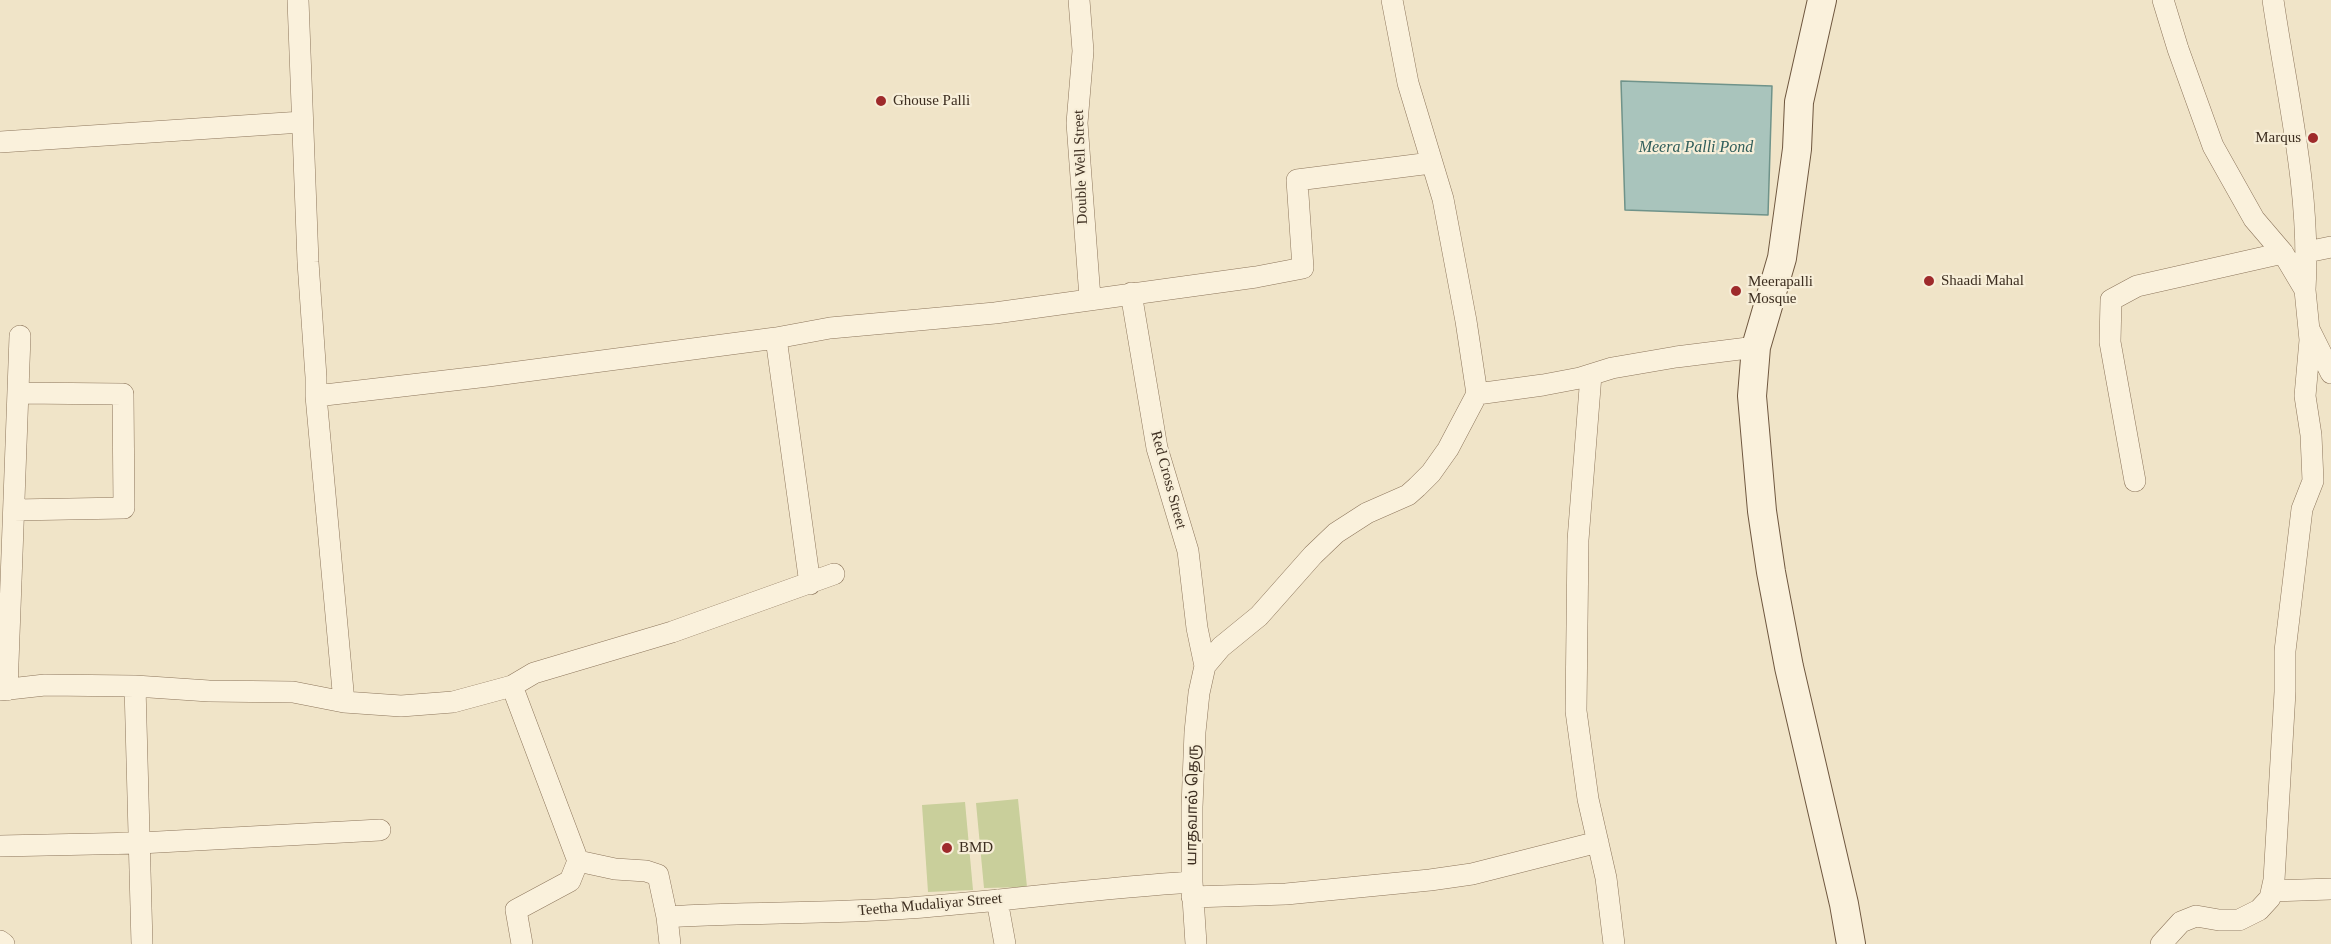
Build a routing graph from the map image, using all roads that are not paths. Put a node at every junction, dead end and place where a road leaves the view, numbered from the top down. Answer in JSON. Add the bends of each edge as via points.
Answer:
{"nodes":[{"id":1,"x":298,"y":0,"type":"edge"},
{"id":2,"x":1079,"y":0,"type":"edge"},
{"id":3,"x":1392,"y":0,"type":"edge"},
{"id":4,"x":1822,"y":0,"type":"edge"},
{"id":5,"x":2163,"y":0,"type":"edge"},
{"id":6,"x":2273,"y":0,"type":"edge"},
{"id":7,"x":302,"y":122,"type":"junction"},
{"id":8,"x":0,"y":142,"type":"edge"},
{"id":9,"x":1431,"y":163,"type":"junction"},
{"id":10,"x":2331,"y":247,"type":"edge"},
{"id":11,"x":2307,"y":252,"type":"junction"},
{"id":12,"x":2283,"y":253,"type":"junction"},
{"id":13,"x":2305,"y":290,"type":"junction"},
{"id":14,"x":1131,"y":293,"type":"junction"},
{"id":15,"x":1090,"y":298,"type":"junction"},
{"id":16,"x":2310,"y":331,"type":"junction"},
{"id":17,"x":20,"y":336,"type":"dead end"},
{"id":18,"x":776,"y":338,"type":"junction"},
{"id":19,"x":1756,"y":347,"type":"junction"},
{"id":20,"x":2331,"y":373,"type":"edge"},
{"id":21,"x":1591,"y":375,"type":"junction"},
{"id":22,"x":18,"y":393,"type":"junction"},
{"id":23,"x":1477,"y":394,"type":"junction"},
{"id":24,"x":316,"y":396,"type":"junction"},
{"id":25,"x":2135,"y":482,"type":"dead end"},
{"id":26,"x":14,"y":510,"type":"junction"},
{"id":27,"x":834,"y":574,"type":"dead end"},
{"id":28,"x":810,"y":584,"type":"junction"},
{"id":29,"x":1205,"y":666,"type":"junction"},
{"id":30,"x":135,"y":686,"type":"junction"},
{"id":31,"x":512,"y":686,"type":"junction"},
{"id":32,"x":3,"y":690,"type":"edge"},
{"id":33,"x":344,"y":702,"type":"junction"},
{"id":34,"x":380,"y":830,"type":"dead end"},
{"id":35,"x":1598,"y":842,"type":"junction"},
{"id":36,"x":140,"y":843,"type":"junction"},
{"id":37,"x":0,"y":846,"type":"edge"},
{"id":38,"x":578,"y":861,"type":"junction"},
{"id":39,"x":2331,"y":889,"type":"edge"},
{"id":40,"x":1192,"y":890,"type":"junction"},
{"id":41,"x":2272,"y":891,"type":"junction"},
{"id":42,"x":998,"y":900,"type":"junction"},
{"id":43,"x":668,"y":916,"type":"junction"},
{"id":44,"x":0,"y":941,"type":"edge"},
{"id":45,"x":4,"y":944,"type":"edge"},
{"id":46,"x":141,"y":944,"type":"edge"},
{"id":47,"x":522,"y":944,"type":"edge"},
{"id":48,"x":670,"y":944,"type":"edge"},
{"id":49,"x":1005,"y":944,"type":"edge"},
{"id":50,"x":1196,"y":944,"type":"edge"},
{"id":51,"x":1614,"y":944,"type":"edge"},
{"id":52,"x":1851,"y":944,"type":"edge"},
{"id":53,"x":2161,"y":944,"type":"edge"}],
"edges":[{"from":1,"to":7,"type":"street"},
{"from":2,"to":15,"type":"street","name":"Double Well Street","via":[[1083,51],[1077,123]]},
{"from":3,"to":9,"type":"street","via":[[1407,83]]},
{"from":4,"to":19,"type":"street","via":[[1799,102],[1782,258]]},
{"from":5,"to":12,"type":"street","via":[[2213,146],[2254,219]]},
{"from":6,"to":11,"type":"street","via":[[2294,124]]},
{"from":7,"to":8,"type":"street"},
{"from":7,"to":24,"type":"street"},
{"from":9,"to":14,"type":"street","via":[[1297,180],[1303,268]]},
{"from":9,"to":23,"type":"street","via":[[1443,199]]},
{"from":10,"to":11,"type":"street"},
{"from":11,"to":13,"type":"street"},
{"from":12,"to":13,"type":"street"},
{"from":12,"to":25,"type":"street","via":[[2137,286],[2111,300],[2110,342]]},
{"from":13,"to":16,"type":"street"},
{"from":14,"to":15,"type":"street"},
{"from":14,"to":29,"type":"street","name":"Red Cross Street","via":[[1157,448],[1188,551]]},
{"from":15,"to":18,"type":"street","via":[[995,313],[830,328]]},
{"from":16,"to":20,"type":"street"},
{"from":16,"to":41,"type":"street","via":[[2305,396],[2313,481],[2302,509],[2286,651]]},
{"from":17,"to":22,"type":"street"},
{"from":18,"to":24,"type":"street"},
{"from":18,"to":28,"type":"street"},
{"from":19,"to":21,"type":"street","via":[[1612,368]]},
{"from":19,"to":52,"type":"street","via":[[1752,396],[1762,511],[1789,667]]},
{"from":21,"to":23,"type":"street"},
{"from":21,"to":35,"type":"street","via":[[1578,540],[1575,664],[1576,711]]},
{"from":22,"to":26,"type":"street"},
{"from":22,"to":26,"type":"street","via":[[123,394],[124,508]]},
{"from":23,"to":29,"type":"street","via":[[1448,449],[1417,488],[1336,533],[1259,616]]},
{"from":24,"to":33,"type":"street"},
{"from":26,"to":32,"type":"street"},
{"from":27,"to":28,"type":"street"},
{"from":28,"to":31,"type":"street","via":[[534,674]]},
{"from":29,"to":40,"type":"street","name":"யாதவால் தெரு","via":[[1195,732]]},
{"from":30,"to":32,"type":"street","via":[[45,685]]},
{"from":30,"to":33,"type":"street","via":[[209,692],[293,692]]},
{"from":30,"to":36,"type":"street"},
{"from":31,"to":33,"type":"street","via":[[453,702],[401,706]]},
{"from":31,"to":38,"type":"street"},
{"from":34,"to":36,"type":"street"},
{"from":35,"to":40,"type":"street","name":"Teetha Mudaliyar Street","via":[[1472,874],[1430,880],[1286,894]]},
{"from":35,"to":51,"type":"street"},
{"from":36,"to":37,"type":"street"},
{"from":36,"to":46,"type":"street"},
{"from":38,"to":43,"type":"street","via":[[658,875]]},
{"from":38,"to":47,"type":"street","via":[[570,881],[516,910]]},
{"from":39,"to":41,"type":"street"},
{"from":40,"to":42,"type":"street","name":"Teetha Mudaliyar Street","via":[[1133,886]]},
{"from":40,"to":50,"type":"street","name":"யாதவால் தெரு"},
{"from":41,"to":53,"type":"street","via":[[2259,910],[2239,920],[2196,916],[2181,922]]},
{"from":42,"to":43,"type":"street","name":"Teetha Mudaliyar Street","via":[[866,911]]},
{"from":42,"to":49,"type":"street"},
{"from":43,"to":48,"type":"street"},
{"from":44,"to":45,"type":"street"}]}
